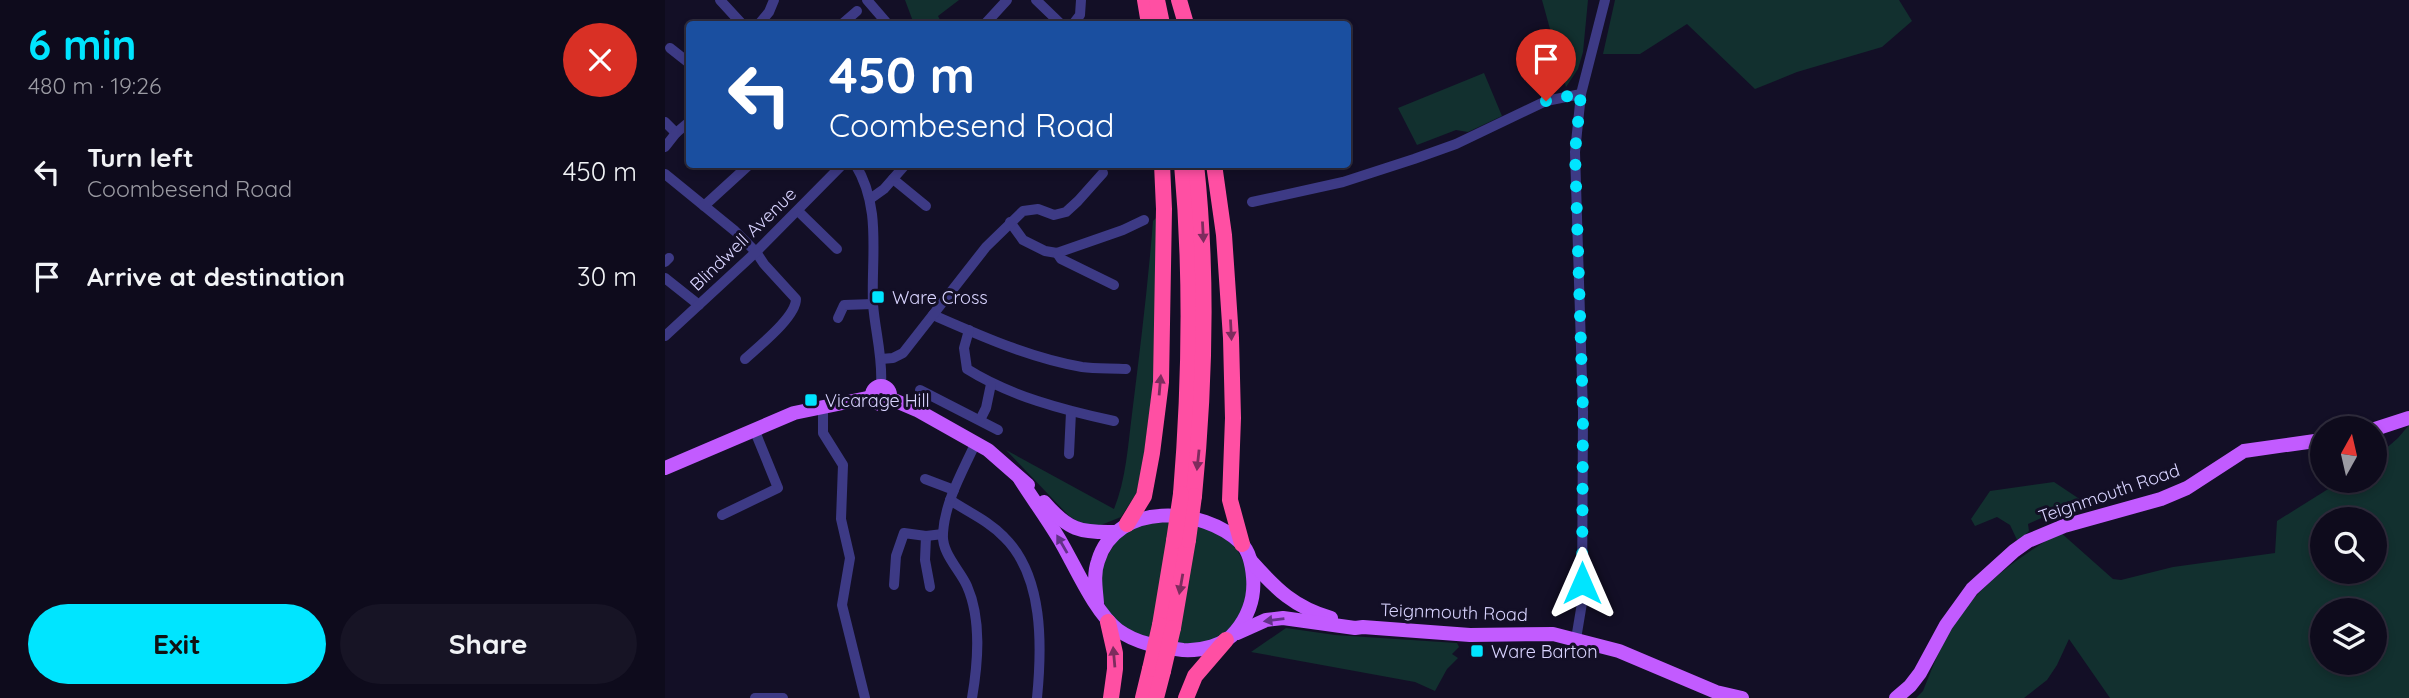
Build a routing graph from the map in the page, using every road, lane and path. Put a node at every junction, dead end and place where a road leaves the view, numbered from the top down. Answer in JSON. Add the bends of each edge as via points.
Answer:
{"nodes":[{"id":1,"x":720,"y":0,"type":"edge"},
{"id":2,"x":774,"y":0,"type":"edge"},
{"id":3,"x":867,"y":0,"type":"edge"},
{"id":4,"x":1007,"y":0,"type":"edge"},
{"id":5,"x":1036,"y":0,"type":"edge"},
{"id":6,"x":1081,"y":0,"type":"edge"},
{"id":7,"x":1145,"y":0,"type":"edge"},
{"id":8,"x":1157,"y":0,"type":"edge"},
{"id":9,"x":1173,"y":0,"type":"edge"},
{"id":10,"x":1179,"y":0,"type":"edge"},
{"id":11,"x":1605,"y":0,"type":"edge"},
{"id":12,"x":739,"y":21,"type":"edge"},
{"id":13,"x":762,"y":21,"type":"edge"},
{"id":14,"x":845,"y":21,"type":"edge"},
{"id":15,"x":853,"y":21,"type":"edge"},
{"id":16,"x":885,"y":21,"type":"edge"},
{"id":17,"x":988,"y":21,"type":"edge"},
{"id":18,"x":1058,"y":21,"type":"edge"},
{"id":19,"x":1075,"y":21,"type":"edge"},
{"id":20,"x":1148,"y":21,"type":"edge"},
{"id":21,"x":1161,"y":21,"type":"edge"},
{"id":22,"x":1176,"y":21,"type":"edge"},
{"id":23,"x":1185,"y":21,"type":"edge"},
{"id":24,"x":670,"y":48,"type":"dead end"},
{"id":25,"x":686,"y":61,"type":"edge"},
{"id":26,"x":1581,"y":93,"type":"junction"},
{"id":27,"x":665,"y":122,"type":"edge"},
{"id":28,"x":686,"y":125,"type":"edge"},
{"id":29,"x":676,"y":133,"type":"junction"},
{"id":30,"x":665,"y":147,"type":"edge"},
{"id":31,"x":746,"y":168,"type":"edge"},
{"id":32,"x":839,"y":168,"type":"edge"},
{"id":33,"x":858,"y":168,"type":"edge"},
{"id":34,"x":903,"y":168,"type":"edge"},
{"id":35,"x":1162,"y":168,"type":"edge"},
{"id":36,"x":1182,"y":168,"type":"edge"},
{"id":37,"x":1196,"y":168,"type":"edge"},
{"id":38,"x":1215,"y":168,"type":"edge"},
{"id":39,"x":1103,"y":173,"type":"dead end"},
{"id":40,"x":665,"y":174,"type":"edge"},
{"id":41,"x":893,"y":179,"type":"junction"},
{"id":42,"x":870,"y":198,"type":"junction"},
{"id":43,"x":1252,"y":202,"type":"dead end"},
{"id":44,"x":704,"y":206,"type":"junction"},
{"id":45,"x":926,"y":206,"type":"dead end"},
{"id":46,"x":798,"y":211,"type":"junction"},
{"id":47,"x":1144,"y":220,"type":"dead end"},
{"id":48,"x":1010,"y":222,"type":"junction"},
{"id":49,"x":837,"y":249,"type":"dead end"},
{"id":50,"x":756,"y":252,"type":"junction"},
{"id":51,"x":1057,"y":253,"type":"junction"},
{"id":52,"x":665,"y":278,"type":"edge"},
{"id":53,"x":1114,"y":285,"type":"dead end"},
{"id":54,"x":873,"y":304,"type":"junction"},
{"id":55,"x":699,"y":305,"type":"junction"},
{"id":56,"x":933,"y":315,"type":"junction"},
{"id":57,"x":838,"y":318,"type":"dead end"},
{"id":58,"x":969,"y":331,"type":"junction"},
{"id":59,"x":665,"y":336,"type":"edge"},
{"id":60,"x":745,"y":359,"type":"dead end"},
{"id":61,"x":881,"y":359,"type":"junction"},
{"id":62,"x":1126,"y":369,"type":"dead end"},
{"id":63,"x":991,"y":384,"type":"junction"},
{"id":64,"x":920,"y":390,"type":"dead end"},
{"id":65,"x":881,"y":393,"type":"junction"},
{"id":66,"x":823,"y":406,"type":"junction"},
{"id":67,"x":1071,"y":412,"type":"junction"},
{"id":68,"x":2409,"y":418,"type":"edge"},
{"id":69,"x":980,"y":421,"type":"junction"},
{"id":70,"x":1114,"y":421,"type":"dead end"},
{"id":71,"x":2387,"y":425,"type":"edge"},
{"id":72,"x":754,"y":429,"type":"junction"},
{"id":73,"x":998,"y":430,"type":"dead end"},
{"id":74,"x":2310,"y":441,"type":"edge"},
{"id":75,"x":976,"y":442,"type":"junction"},
{"id":76,"x":1069,"y":454,"type":"dead end"},
{"id":77,"x":665,"y":468,"type":"edge"},
{"id":78,"x":925,"y":479,"type":"dead end"},
{"id":79,"x":1020,"y":479,"type":"junction"},
{"id":80,"x":952,"y":495,"type":"junction"},
{"id":81,"x":1188,"y":495,"type":"junction"},
{"id":82,"x":722,"y":516,"type":"dead end"},
{"id":83,"x":1121,"y":528,"type":"junction"},
{"id":84,"x":943,"y":534,"type":"junction"},
{"id":85,"x":926,"y":536,"type":"junction"},
{"id":86,"x":1242,"y":544,"type":"junction"},
{"id":87,"x":1251,"y":561,"type":"junction"},
{"id":88,"x":894,"y":585,"type":"dead end"},
{"id":89,"x":930,"y":587,"type":"dead end"},
{"id":90,"x":1097,"y":603,"type":"junction"},
{"id":91,"x":1108,"y":622,"type":"junction"},
{"id":92,"x":1363,"y":627,"type":"junction"},
{"id":93,"x":1231,"y":636,"type":"junction"},
{"id":94,"x":1576,"y":639,"type":"junction"},
{"id":95,"x":1157,"y":670,"type":"junction"},
{"id":96,"x":755,"y":698,"type":"edge"},
{"id":97,"x":783,"y":698,"type":"edge"},
{"id":98,"x":865,"y":698,"type":"edge"},
{"id":99,"x":972,"y":698,"type":"edge"},
{"id":100,"x":1037,"y":698,"type":"edge"},
{"id":101,"x":1111,"y":698,"type":"edge"},
{"id":102,"x":1143,"y":698,"type":"edge"},
{"id":103,"x":1156,"y":698,"type":"edge"},
{"id":104,"x":1187,"y":698,"type":"edge"},
{"id":105,"x":1742,"y":698,"type":"edge"},
{"id":106,"x":1896,"y":698,"type":"edge"}],
"edges":[{"from":1,"to":12,"type":"street"},
{"from":2,"to":13,"type":"street"},
{"from":3,"to":16,"type":"street"},
{"from":4,"to":17,"type":"street"},
{"from":5,"to":18,"type":"street"},
{"from":6,"to":19,"type":"street"},
{"from":7,"to":20,"type":"highway"},
{"from":8,"to":21,"type":"highway"},
{"from":9,"to":22,"type":"highway"},
{"from":10,"to":23,"type":"highway"},
{"from":11,"to":26,"type":"street"},
{"from":14,"to":15,"type":"street","via":[[857,10]]},
{"from":24,"to":25,"type":"street"},
{"from":26,"to":43,"type":"street","via":[[1546,101],[1456,144],[1387,168]]},
{"from":26,"to":94,"type":"street","via":[[1575,152],[1583,412],[1582,603]]},
{"from":27,"to":29,"type":"street"},
{"from":28,"to":29,"type":"street"},
{"from":29,"to":30,"type":"street"},
{"from":31,"to":44,"type":"street"},
{"from":32,"to":46,"type":"street","name":"Blindwell Avenue"},
{"from":33,"to":42,"type":"street"},
{"from":34,"to":41,"type":"street"},
{"from":83,"to":35,"type":"highway","one_way":true,"via":[[1144,496],[1161,382]]},
{"from":36,"to":81,"type":"highway","via":[[1189,255]]},
{"from":37,"to":81,"type":"highway","one_way":true,"via":[[1205,336],[1200,438]]},
{"from":38,"to":86,"type":"highway","one_way":true,"via":[[1231,338],[1230,500]]},
{"from":39,"to":48,"type":"street","via":[[1066,212],[1023,211]]},
{"from":40,"to":44,"type":"street"},
{"from":41,"to":42,"type":"street"},
{"from":41,"to":45,"type":"street"},
{"from":42,"to":54,"type":"street"},
{"from":44,"to":50,"type":"street"},
{"from":46,"to":49,"type":"street"},
{"from":46,"to":50,"type":"street","name":"Blindwell Avenue"},
{"from":47,"to":51,"type":"street"},
{"from":48,"to":51,"type":"street","via":[[1023,240]]},
{"from":48,"to":56,"type":"street"},
{"from":50,"to":55,"type":"street","name":"Blindwell Avenue"},
{"from":50,"to":60,"type":"street","via":[[796,299],[796,306]]},
{"from":51,"to":53,"type":"street"},
{"from":52,"to":55,"type":"street"},
{"from":54,"to":57,"type":"street","via":[[845,304]]},
{"from":54,"to":61,"type":"street"},
{"from":55,"to":59,"type":"street","name":"Blindwell Avenue"},
{"from":56,"to":58,"type":"street"},
{"from":56,"to":61,"type":"street","via":[[904,353]]},
{"from":58,"to":62,"type":"street","via":[[1043,358]]},
{"from":58,"to":63,"type":"street","via":[[964,348],[967,369]]},
{"from":61,"to":65,"type":"street"},
{"from":63,"to":67,"type":"street"},
{"from":63,"to":69,"type":"street"},
{"from":64,"to":69,"type":"street"},
{"from":65,"to":66,"type":"main road"},
{"from":65,"to":75,"type":"main road"},
{"from":66,"to":72,"type":"main road"},
{"from":66,"to":98,"type":"street","via":[[823,433],[843,465],[841,519],[850,558],[842,605]]},
{"from":67,"to":70,"type":"street"},
{"from":67,"to":76,"type":"street"},
{"from":68,"to":71,"type":"main road"},
{"from":69,"to":73,"type":"street"},
{"from":72,"to":77,"type":"main road"},
{"from":72,"to":82,"type":"street","via":[[778,488]]},
{"from":74,"to":106,"type":"main road","name":"Teignmouth Road","via":[[2244,451],[2207,477],[2161,499],[2028,541],[1966,597],[1920,673]]},
{"from":75,"to":79,"type":"main road"},
{"from":75,"to":80,"type":"street"},
{"from":78,"to":80,"type":"street"},
{"from":79,"to":83,"type":"main road","via":[[1077,530],[1094,533]]},
{"from":90,"to":79,"type":"main road","one_way":true},
{"from":80,"to":84,"type":"street"},
{"from":80,"to":100,"type":"street","via":[[1005,537],[1030,583],[1040,634]]},
{"from":81,"to":95,"type":"highway","bridge":true},
{"from":83,"to":86,"type":"main road","via":[[1162,515],[1198,520]]},
{"from":83,"to":90,"type":"main road","via":[[1097,562]]},
{"from":84,"to":85,"type":"street"},
{"from":84,"to":99,"type":"street","via":[[974,609],[977,663]]},
{"from":85,"to":88,"type":"street","via":[[904,533],[896,556]]},
{"from":85,"to":89,"type":"street"},
{"from":86,"to":87,"type":"main road"},
{"from":87,"to":92,"type":"main road","name":"Teignmouth Road","via":[[1290,600],[1315,614]]},
{"from":87,"to":93,"type":"main road","via":[[1252,602]]},
{"from":90,"to":91,"type":"main road"},
{"from":91,"to":93,"type":"main road","via":[[1137,640],[1175,649],[1209,648]]},
{"from":101,"to":91,"type":"highway","one_way":true,"via":[[1115,653]]},
{"from":92,"to":93,"type":"main road","name":"Teignmouth Road","one_way":true,"via":[[1283,618],[1266,620]]},
{"from":92,"to":94,"type":"main road","name":"Teignmouth Road","via":[[1470,635],[1553,634]]},
{"from":93,"to":104,"type":"highway","via":[[1195,676]]},
{"from":94,"to":105,"type":"main road","name":"Teignmouth Road"},
{"from":95,"to":102,"type":"highway"},
{"from":95,"to":103,"type":"highway"},
{"from":96,"to":97,"type":"street"}]}
